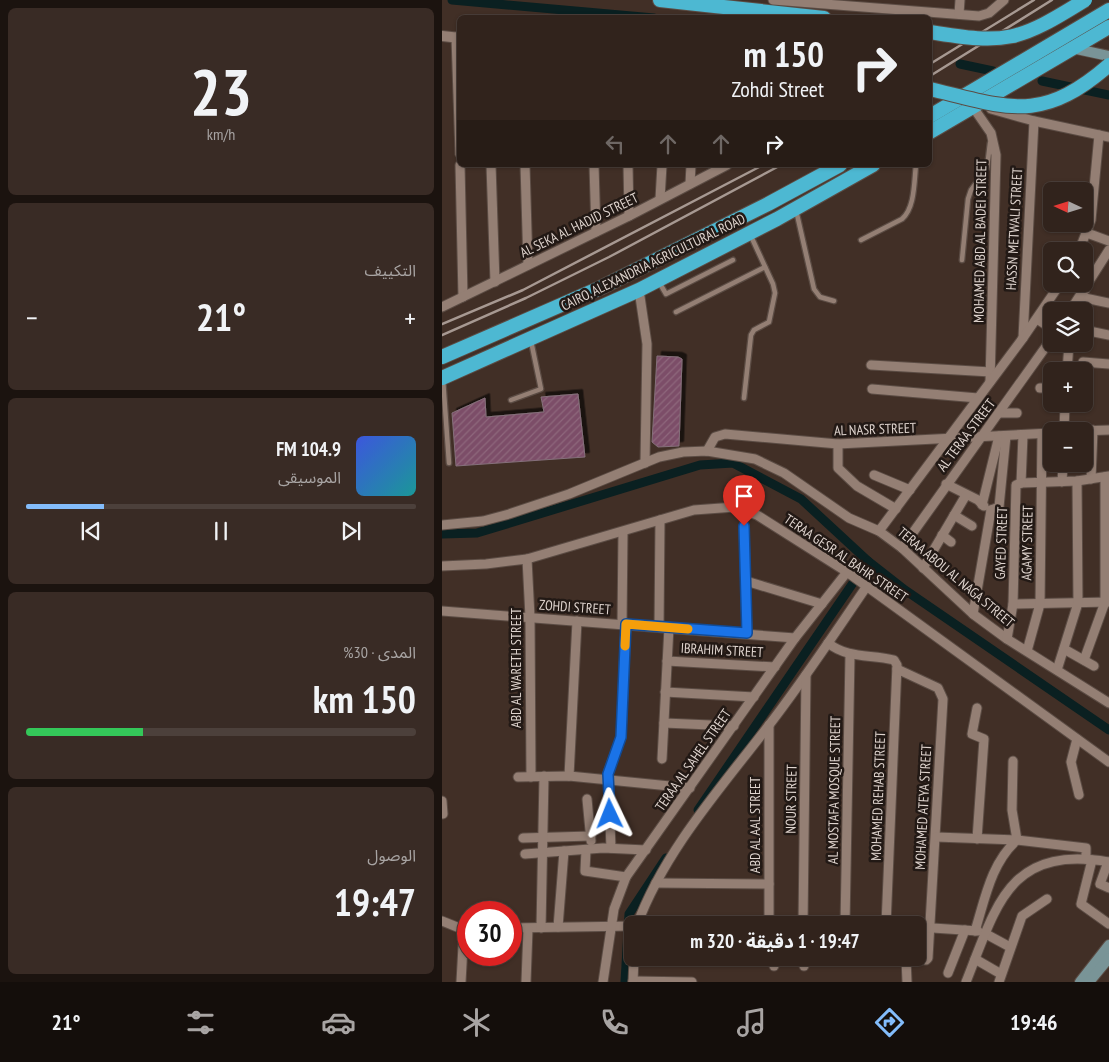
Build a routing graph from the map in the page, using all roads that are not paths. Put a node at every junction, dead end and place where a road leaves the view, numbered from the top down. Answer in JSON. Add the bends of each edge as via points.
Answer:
{"nodes":[{"id":1,"x":660,"y":0,"type":"edge"},
{"id":2,"x":773,"y":0,"type":"edge"},
{"id":3,"x":960,"y":0,"type":"edge"},
{"id":4,"x":1004,"y":0,"type":"edge"},
{"id":5,"x":1085,"y":0,"type":"edge"},
{"id":6,"x":877,"y":4,"type":"edge"},
{"id":7,"x":827,"y":7,"type":"edge"},
{"id":8,"x":1108,"y":10,"type":"edge"},
{"id":9,"x":959,"y":14,"type":"junction"},
{"id":10,"x":1108,"y":27,"type":"edge"},
{"id":11,"x":932,"y":32,"type":"edge"},
{"id":12,"x":442,"y":36,"type":"edge"},
{"id":13,"x":457,"y":38,"type":"edge"},
{"id":14,"x":1072,"y":48,"type":"junction"},
{"id":15,"x":1108,"y":56,"type":"edge"},
{"id":16,"x":1108,"y":65,"type":"edge"},
{"id":17,"x":932,"y":89,"type":"edge"},
{"id":18,"x":975,"y":106,"type":"junction"},
{"id":19,"x":932,"y":115,"type":"edge"},
{"id":20,"x":1034,"y":121,"type":"junction"},
{"id":21,"x":932,"y":131,"type":"edge"},
{"id":22,"x":991,"y":133,"type":"junction"},
{"id":23,"x":1104,"y":136,"type":"edge"},
{"id":24,"x":460,"y":167,"type":"edge"},
{"id":25,"x":491,"y":167,"type":"edge"},
{"id":26,"x":526,"y":167,"type":"edge"},
{"id":27,"x":594,"y":167,"type":"edge"},
{"id":28,"x":628,"y":167,"type":"edge"},
{"id":29,"x":662,"y":167,"type":"edge"},
{"id":30,"x":691,"y":167,"type":"edge"},
{"id":31,"x":721,"y":167,"type":"edge"},
{"id":32,"x":836,"y":167,"type":"edge"},
{"id":33,"x":869,"y":167,"type":"edge"},
{"id":34,"x":916,"y":167,"type":"edge"},
{"id":35,"x":690,"y":184,"type":"junction"},
{"id":36,"x":660,"y":200,"type":"junction"},
{"id":37,"x":796,"y":208,"type":"junction"},
{"id":38,"x":629,"y":216,"type":"junction"},
{"id":39,"x":596,"y":232,"type":"junction"},
{"id":40,"x":749,"y":233,"type":"junction"},
{"id":41,"x":1087,"y":233,"type":"junction"},
{"id":42,"x":861,"y":240,"type":"dead end"},
{"id":43,"x":1108,"y":241,"type":"edge"},
{"id":44,"x":1083,"y":242,"type":"edge"},
{"id":45,"x":1108,"y":250,"type":"edge"},
{"id":46,"x":733,"y":260,"type":"dead end"},
{"id":47,"x":962,"y":260,"type":"dead end"},
{"id":48,"x":528,"y":265,"type":"junction"},
{"id":49,"x":765,"y":267,"type":"junction"},
{"id":50,"x":658,"y":281,"type":"junction"},
{"id":51,"x":495,"y":282,"type":"junction"},
{"id":52,"x":639,"y":290,"type":"junction"},
{"id":53,"x":1055,"y":292,"type":"edge"},
{"id":54,"x":1082,"y":293,"type":"junction"},
{"id":55,"x":463,"y":297,"type":"junction"},
{"id":56,"x":834,"y":300,"type":"dead end"},
{"id":57,"x":1076,"y":302,"type":"edge"},
{"id":58,"x":1108,"y":303,"type":"edge"},
{"id":59,"x":442,"y":307,"type":"edge"},
{"id":60,"x":676,"y":312,"type":"dead end"},
{"id":61,"x":1036,"y":319,"type":"junction"},
{"id":62,"x":1043,"y":324,"type":"edge"},
{"id":63,"x":1093,"y":332,"type":"edge"},
{"id":64,"x":1108,"y":335,"type":"edge"},
{"id":65,"x":1023,"y":338,"type":"junction"},
{"id":66,"x":530,"y":340,"type":"junction"},
{"id":67,"x":1043,"y":351,"type":"edge"},
{"id":68,"x":442,"y":357,"type":"edge"},
{"id":69,"x":1093,"y":363,"type":"edge"},
{"id":70,"x":871,"y":364,"type":"dead end"},
{"id":71,"x":1108,"y":364,"type":"edge"},
{"id":72,"x":443,"y":377,"type":"edge"},
{"id":73,"x":990,"y":377,"type":"junction"},
{"id":74,"x":872,"y":389,"type":"dead end"},
{"id":75,"x":744,"y":398,"type":"dead end"},
{"id":76,"x":978,"y":398,"type":"junction"},
{"id":77,"x":511,"y":400,"type":"dead end"},
{"id":78,"x":1000,"y":413,"type":"junction"},
{"id":79,"x":1017,"y":413,"type":"dead end"},
{"id":80,"x":1093,"y":430,"type":"edge"},
{"id":81,"x":1108,"y":430,"type":"edge"},
{"id":82,"x":1042,"y":434,"type":"joint"},
{"id":83,"x":1023,"y":435,"type":"junction"},
{"id":84,"x":1002,"y":436,"type":"junction"},
{"id":85,"x":980,"y":438,"type":"junction"},
{"id":86,"x":947,"y":440,"type":"junction"},
{"id":87,"x":838,"y":444,"type":"junction"},
{"id":88,"x":707,"y":451,"type":"junction"},
{"id":89,"x":449,"y":462,"type":"dead end"},
{"id":90,"x":645,"y":463,"type":"junction"},
{"id":91,"x":1063,"y":472,"type":"edge"},
{"id":92,"x":1091,"y":472,"type":"edge"},
{"id":93,"x":874,"y":475,"type":"dead end"},
{"id":94,"x":1106,"y":477,"type":"edge"},
{"id":95,"x":1091,"y":479,"type":"junction"},
{"id":96,"x":1077,"y":481,"type":"junction"},
{"id":97,"x":1041,"y":482,"type":"junction"},
{"id":98,"x":1062,"y":482,"type":"junction"},
{"id":99,"x":1021,"y":483,"type":"junction"},
{"id":100,"x":946,"y":484,"type":"junction"},
{"id":101,"x":987,"y":484,"type":"junction"},
{"id":102,"x":1001,"y":485,"type":"junction"},
{"id":103,"x":910,"y":490,"type":"junction"},
{"id":104,"x":966,"y":495,"type":"junction"},
{"id":105,"x":982,"y":505,"type":"junction"},
{"id":106,"x":896,"y":509,"type":"junction"},
{"id":107,"x":991,"y":510,"type":"junction"},
{"id":108,"x":954,"y":515,"type":"junction"},
{"id":109,"x":660,"y":520,"type":"junction"},
{"id":110,"x":442,"y":525,"type":"edge"},
{"id":111,"x":744,"y":526,"type":"dead end"},
{"id":112,"x":972,"y":526,"type":"dead end"},
{"id":113,"x":879,"y":531,"type":"junction"},
{"id":114,"x":624,"y":532,"type":"junction"},
{"id":115,"x":942,"y":536,"type":"junction"},
{"id":116,"x":951,"y":542,"type":"dead end"},
{"id":117,"x":902,"y":548,"type":"junction"},
{"id":118,"x":527,"y":559,"type":"junction"},
{"id":119,"x":442,"y":566,"type":"edge"},
{"id":120,"x":923,"y":568,"type":"junction"},
{"id":121,"x":847,"y":572,"type":"junction"},
{"id":122,"x":746,"y":581,"type":"junction"},
{"id":123,"x":867,"y":586,"type":"junction"},
{"id":124,"x":1078,"y":602,"type":"junction"},
{"id":125,"x":1107,"y":602,"type":"edge"},
{"id":126,"x":822,"y":604,"type":"junction"},
{"id":127,"x":1013,"y":604,"type":"junction"},
{"id":128,"x":1040,"y":604,"type":"junction"},
{"id":129,"x":442,"y":611,"type":"edge"},
{"id":130,"x":974,"y":614,"type":"junction"},
{"id":131,"x":530,"y":617,"type":"junction"},
{"id":132,"x":577,"y":621,"type":"junction"},
{"id":133,"x":624,"y":624,"type":"junction"},
{"id":134,"x":659,"y":627,"type":"junction"},
{"id":135,"x":669,"y":627,"type":"junction"},
{"id":136,"x":747,"y":633,"type":"junction"},
{"id":137,"x":795,"y":638,"type":"junction"},
{"id":138,"x":1007,"y":639,"type":"junction"},
{"id":139,"x":828,"y":643,"type":"junction"},
{"id":140,"x":1064,"y":649,"type":"junction"},
{"id":141,"x":1027,"y":651,"type":"junction"},
{"id":142,"x":850,"y":655,"type":"junction"},
{"id":143,"x":1084,"y":660,"type":"junction"},
{"id":144,"x":667,"y":661,"type":"junction"},
{"id":145,"x":1094,"y":666,"type":"dead end"},
{"id":146,"x":775,"y":667,"type":"junction"},
{"id":147,"x":897,"y":669,"type":"junction"},
{"id":148,"x":1057,"y":670,"type":"junction"},
{"id":149,"x":806,"y":674,"type":"junction"},
{"id":150,"x":665,"y":692,"type":"junction"},
{"id":151,"x":754,"y":697,"type":"junction"},
{"id":152,"x":1108,"y":703,"type":"edge"},
{"id":153,"x":977,"y":708,"type":"dead end"},
{"id":154,"x":664,"y":723,"type":"junction"},
{"id":155,"x":769,"y":725,"type":"junction"},
{"id":156,"x":734,"y":726,"type":"junction"},
{"id":157,"x":1077,"y":739,"type":"junction"},
{"id":158,"x":662,"y":758,"type":"dead end"},
{"id":159,"x":1014,"y":761,"type":"dead end"},
{"id":160,"x":1108,"y":762,"type":"edge"},
{"id":161,"x":531,"y":776,"type":"junction"},
{"id":162,"x":544,"y":776,"type":"junction"},
{"id":163,"x":569,"y":776,"type":"junction"},
{"id":164,"x":518,"y":777,"type":"dead end"},
{"id":165,"x":608,"y":779,"type":"junction"},
{"id":166,"x":690,"y":788,"type":"junction"},
{"id":167,"x":1079,"y":795,"type":"dead end"},
{"id":168,"x":587,"y":799,"type":"dead end"},
{"id":169,"x":442,"y":801,"type":"edge"},
{"id":170,"x":443,"y":814,"type":"dead end"},
{"id":171,"x":591,"y":836,"type":"junction"},
{"id":172,"x":542,"y":837,"type":"junction"},
{"id":173,"x":523,"y":838,"type":"dead end"},
{"id":174,"x":936,"y":838,"type":"junction"},
{"id":175,"x":977,"y":839,"type":"junction"},
{"id":176,"x":1017,"y":840,"type":"junction"},
{"id":177,"x":611,"y":848,"type":"junction"},
{"id":178,"x":589,"y":850,"type":"junction"},
{"id":179,"x":646,"y":850,"type":"junction"},
{"id":180,"x":564,"y":851,"type":"junction"},
{"id":181,"x":542,"y":852,"type":"junction"},
{"id":182,"x":525,"y":854,"type":"dead end"},
{"id":183,"x":1089,"y":859,"type":"junction"},
{"id":184,"x":1108,"y":862,"type":"edge"},
{"id":185,"x":626,"y":877,"type":"junction"},
{"id":186,"x":656,"y":883,"type":"junction"},
{"id":187,"x":769,"y":884,"type":"junction"},
{"id":188,"x":1108,"y":888,"type":"edge"},
{"id":189,"x":1046,"y":899,"type":"dead end"},
{"id":190,"x":639,"y":916,"type":"edge"},
{"id":191,"x":769,"y":916,"type":"edge"},
{"id":192,"x":804,"y":916,"type":"edge"},
{"id":193,"x":845,"y":916,"type":"edge"},
{"id":194,"x":886,"y":916,"type":"edge"},
{"id":195,"x":442,"y":921,"type":"edge"},
{"id":196,"x":1108,"y":924,"type":"edge"},
{"id":197,"x":457,"y":925,"type":"edge"},
{"id":198,"x":612,"y":925,"type":"junction"},
{"id":199,"x":624,"y":926,"type":"edge"},
{"id":200,"x":541,"y":928,"type":"junction"},
{"id":201,"x":558,"y":928,"type":"junction"},
{"id":202,"x":926,"y":928,"type":"edge"},
{"id":203,"x":931,"y":928,"type":"junction"},
{"id":204,"x":522,"y":929,"type":"edge"},
{"id":205,"x":528,"y":929,"type":"junction"},
{"id":206,"x":970,"y":931,"type":"junction"},
{"id":207,"x":986,"y":933,"type":"junction"},
{"id":208,"x":1108,"y":945,"type":"edge"},
{"id":209,"x":1010,"y":947,"type":"junction"},
{"id":210,"x":1108,"y":958,"type":"edge"},
{"id":211,"x":926,"y":959,"type":"edge"},
{"id":212,"x":975,"y":959,"type":"junction"},
{"id":213,"x":462,"y":966,"type":"edge"},
{"id":214,"x":634,"y":966,"type":"edge"},
{"id":215,"x":906,"y":966,"type":"edge"},
{"id":216,"x":948,"y":973,"type":"dead end"},
{"id":217,"x":1000,"y":978,"type":"edge"},
{"id":218,"x":461,"y":982,"type":"edge"},
{"id":219,"x":526,"y":982,"type":"edge"},
{"id":220,"x":603,"y":982,"type":"edge"},
{"id":221,"x":633,"y":982,"type":"edge"},
{"id":222,"x":692,"y":982,"type":"edge"},
{"id":223,"x":907,"y":982,"type":"edge"},
{"id":224,"x":966,"y":982,"type":"edge"},
{"id":225,"x":1080,"y":982,"type":"edge"},
{"id":226,"x":1089,"y":982,"type":"edge"}],
"edges":[{"from":1,"to":7,"type":"highway"},
{"from":2,"to":7,"type":"street"},
{"from":3,"to":9,"type":"street"},
{"from":4,"to":9,"type":"street","via":[[986,14]]},
{"from":5,"to":11,"type":"highway","bridge":true,"via":[[1043,26],[1010,38],[982,40]]},
{"from":6,"to":7,"type":"street"},
{"from":6,"to":9,"type":"street"},
{"from":8,"to":19,"type":"highway"},
{"from":10,"to":14,"type":"highway"},
{"from":12,"to":13,"type":"street"},
{"from":14,"to":15,"type":"main road"},
{"from":14,"to":18,"type":"highway"},
{"from":16,"to":17,"type":"highway","bridge":true,"via":[[1090,82],[1070,94],[1025,107],[1002,106]]},
{"from":18,"to":20,"type":"street"},
{"from":18,"to":21,"type":"highway"},
{"from":18,"to":22,"type":"street","name":"MOHAMED ABD AL BADEI STREET"},
{"from":20,"to":23,"type":"street"},
{"from":20,"to":65,"type":"street","name":"HASSN METWALI STREET"},
{"from":22,"to":47,"type":"lane","via":[[987,168],[968,198]]},
{"from":22,"to":73,"type":"street","name":"MOHAMED ABD AL BADEI STREET","via":[[996,163]]},
{"from":23,"to":41,"type":"street"},
{"from":24,"to":55,"type":"street"},
{"from":25,"to":51,"type":"street"},
{"from":26,"to":48,"type":"street"},
{"from":27,"to":39,"type":"street"},
{"from":28,"to":38,"type":"street"},
{"from":29,"to":36,"type":"street"},
{"from":30,"to":35,"type":"street"},
{"from":31,"to":35,"type":"street","name":"AL SEKA AL HADID STREET"},
{"from":32,"to":68,"type":"highway","name":"CAIRO, ALEXANDRIA AGRICULTURAL ROAD","via":[[600,288]]},
{"from":33,"to":37,"type":"highway","name":"CAIRO, ALEXANDRIA AGRICULTURAL ROAD"},
{"from":34,"to":42,"type":"lane","via":[[912,200],[906,214]]},
{"from":35,"to":36,"type":"street","name":"AL SEKA AL HADID STREET"},
{"from":36,"to":38,"type":"street","name":"AL SEKA AL HADID STREET"},
{"from":37,"to":40,"type":"highway","name":"CAIRO, ALEXANDRIA AGRICULTURAL ROAD"},
{"from":37,"to":56,"type":"lane","via":[[814,289],[820,297]]},
{"from":38,"to":39,"type":"street","name":"AL SEKA AL HADID STREET"},
{"from":39,"to":48,"type":"street","name":"AL SEKA AL HADID STREET"},
{"from":40,"to":49,"type":"lane"},
{"from":40,"to":50,"type":"highway","name":"CAIRO, ALEXANDRIA AGRICULTURAL ROAD"},
{"from":41,"to":43,"type":"street"},
{"from":41,"to":44,"type":"street"},
{"from":45,"to":54,"type":"street"},
{"from":46,"to":50,"type":"lane","via":[[666,294]]},
{"from":48,"to":51,"type":"street","name":"AL SEKA AL HADID STREET"},
{"from":49,"to":60,"type":"lane"},
{"from":49,"to":75,"type":"lane","via":[[775,293],[769,322],[751,335]]},
{"from":50,"to":52,"type":"highway","name":"CAIRO, ALEXANDRIA AGRICULTURAL ROAD"},
{"from":51,"to":55,"type":"street","name":"AL SEKA AL HADID STREET"},
{"from":52,"to":66,"type":"highway","name":"CAIRO, ALEXANDRIA AGRICULTURAL ROAD"},
{"from":52,"to":90,"type":"street","via":[[647,344]]},
{"from":53,"to":61,"type":"street"},
{"from":54,"to":57,"type":"street"},
{"from":54,"to":58,"type":"street"},
{"from":55,"to":59,"type":"street","name":"AL SEKA AL HADID STREET"},
{"from":61,"to":62,"type":"street"},
{"from":61,"to":65,"type":"street"},
{"from":63,"to":64,"type":"street"},
{"from":65,"to":73,"type":"street"},
{"from":66,"to":72,"type":"highway","name":"CAIRO, ALEXANDRIA AGRICULTURAL ROAD"},
{"from":66,"to":77,"type":"lane","via":[[541,388]]},
{"from":67,"to":78,"type":"street","name":"AL TERAA STREET"},
{"from":69,"to":71,"type":"street"},
{"from":70,"to":73,"type":"street"},
{"from":72,"to":89,"type":"lane"},
{"from":73,"to":76,"type":"street"},
{"from":74,"to":76,"type":"street"},
{"from":76,"to":86,"type":"street"},
{"from":78,"to":79,"type":"street"},
{"from":78,"to":85,"type":"street","name":"AL TERAA STREET"},
{"from":80,"to":81,"type":"street"},
{"from":82,"to":83,"type":"street","name":"AL NASR STREET"},
{"from":82,"to":97,"type":"street","name":"AGAMY STREET"},
{"from":83,"to":84,"type":"street","name":"AL NASR STREET"},
{"from":83,"to":99,"type":"street"},
{"from":84,"to":85,"type":"street","name":"AL NASR STREET"},
{"from":84,"to":101,"type":"street"},
{"from":84,"to":102,"type":"street"},
{"from":85,"to":86,"type":"street","name":"AL NASR STREET"},
{"from":85,"to":100,"type":"street","name":"AL TERAA STREET"},
{"from":86,"to":87,"type":"street","name":"AL NASR STREET"},
{"from":86,"to":103,"type":"street"},
{"from":87,"to":88,"type":"street","name":"AL NASR STREET","via":[[725,434],[715,437]]},
{"from":87,"to":106,"type":"street","via":[[838,468],[858,486]]},
{"from":88,"to":90,"type":"street","name":"TERAA ABOU AL NAGA STREET","via":[[684,452]]},
{"from":88,"to":113,"type":"street","name":"TERAA ABOU AL NAGA STREET","via":[[739,455],[770,465],[836,511]]},
{"from":90,"to":110,"type":"street","name":"TERAA ABOU AL NAGA STREET","via":[[518,511],[483,521]]},
{"from":91,"to":98,"type":"street"},
{"from":92,"to":95,"type":"street"},
{"from":93,"to":103,"type":"street"},
{"from":94,"to":95,"type":"street"},
{"from":94,"to":125,"type":"street"},
{"from":95,"to":96,"type":"street"},
{"from":96,"to":98,"type":"street"},
{"from":96,"to":124,"type":"street"},
{"from":97,"to":98,"type":"street"},
{"from":97,"to":99,"type":"street"},
{"from":97,"to":128,"type":"street","name":"AGAMY STREET"},
{"from":99,"to":127,"type":"street","name":"GAYED STREET","via":[[1016,486]]},
{"from":100,"to":104,"type":"street"},
{"from":100,"to":117,"type":"street","name":"AL TERAA STREET"},
{"from":101,"to":102,"type":"street"},
{"from":101,"to":105,"type":"street"},
{"from":102,"to":107,"type":"street","via":[[998,508]]},
{"from":103,"to":106,"type":"street"},
{"from":104,"to":105,"type":"street"},
{"from":104,"to":108,"type":"street"},
{"from":105,"to":107,"type":"street"},
{"from":106,"to":113,"type":"street"},
{"from":107,"to":130,"type":"street"},
{"from":108,"to":112,"type":"street"},
{"from":108,"to":115,"type":"street"},
{"from":109,"to":114,"type":"street","name":"TERAA GESR AL BAHR STREET"},
{"from":109,"to":121,"type":"street","name":"TERAA GESR AL BAHR STREET","via":[[706,508],[746,510]]},
{"from":109,"to":134,"type":"street"},
{"from":111,"to":122,"type":"street"},
{"from":113,"to":117,"type":"street","name":"TERAA ABOU AL NAGA STREET"},
{"from":114,"to":118,"type":"street","name":"TERAA GESR AL BAHR STREET"},
{"from":114,"to":133,"type":"street"},
{"from":115,"to":116,"type":"street"},
{"from":115,"to":120,"type":"street"},
{"from":117,"to":120,"type":"street","name":"TERAA ABOU AL NAGA STREET"},
{"from":118,"to":119,"type":"street","name":"TERAA GESR AL BAHR STREET"},
{"from":118,"to":131,"type":"street","name":"ABD AL WARETH STREET"},
{"from":120,"to":130,"type":"street","name":"TERAA ABOU AL NAGA STREET"},
{"from":121,"to":123,"type":"street","name":"TERAA GESR AL BAHR STREET"},
{"from":121,"to":126,"type":"street","name":"TERAA AL SAHEL STREET"},
{"from":122,"to":126,"type":"street"},
{"from":122,"to":136,"type":"street"},
{"from":123,"to":139,"type":"street"},
{"from":123,"to":157,"type":"street","name":"TERAA GESR AL BAHR STREET"},
{"from":124,"to":125,"type":"street"},
{"from":124,"to":128,"type":"street"},
{"from":124,"to":140,"type":"street"},
{"from":125,"to":143,"type":"street"},
{"from":126,"to":137,"type":"street","name":"TERAA AL SAHEL STREET"},
{"from":127,"to":128,"type":"street"},
{"from":127,"to":138,"type":"street","name":"GAYED STREET"},
{"from":128,"to":141,"type":"street","name":"AGAMY STREET"},
{"from":129,"to":131,"type":"street","name":"ZOHDI STREET"},
{"from":130,"to":138,"type":"street","name":"TERAA ABOU AL NAGA STREET"},
{"from":131,"to":132,"type":"street","name":"ZOHDI STREET"},
{"from":131,"to":161,"type":"street","name":"ABD AL WARETH STREET"},
{"from":132,"to":133,"type":"street","name":"ZOHDI STREET"},
{"from":132,"to":163,"type":"street"},
{"from":133,"to":134,"type":"street","name":"ZOHDI STREET"},
{"from":133,"to":165,"type":"street","via":[[621,737]]},
{"from":134,"to":135,"type":"street","name":"ZOHDI STREET"},
{"from":135,"to":136,"type":"street","name":"ZOHDI STREET"},
{"from":135,"to":144,"type":"street"},
{"from":136,"to":137,"type":"street","name":"ZOHDI STREET"},
{"from":137,"to":146,"type":"street","name":"TERAA AL SAHEL STREET"},
{"from":138,"to":141,"type":"street","name":"TERAA ABOU AL NAGA STREET"},
{"from":139,"to":142,"type":"street"},
{"from":139,"to":149,"type":"street"},
{"from":140,"to":143,"type":"street"},
{"from":140,"to":148,"type":"street"},
{"from":141,"to":148,"type":"street","name":"TERAA ABOU AL NAGA STREET"},
{"from":142,"to":147,"type":"street","via":[[894,660]]},
{"from":142,"to":193,"type":"street","name":"AL MOSTAFA MOSQUE STREET"},
{"from":143,"to":145,"type":"street"},
{"from":144,"to":146,"type":"street","name":"IBRAHIM STREET"},
{"from":144,"to":150,"type":"street"},
{"from":146,"to":151,"type":"street","name":"TERAA AL SAHEL STREET"},
{"from":147,"to":174,"type":"street","name":"MOHAMED ATEYA STREET","via":[[938,688],[942,700]]},
{"from":147,"to":194,"type":"street","name":"MOHAMED REHAB STREET"},
{"from":148,"to":152,"type":"street","name":"TERAA ABOU AL NAGA STREET"},
{"from":149,"to":155,"type":"street"},
{"from":149,"to":192,"type":"street","name":"NOUR STREET"},
{"from":150,"to":151,"type":"street"},
{"from":150,"to":154,"type":"street"},
{"from":151,"to":156,"type":"street","name":"TERAA AL SAHEL STREET"},
{"from":153,"to":175,"type":"street","via":[[972,734],[984,740]]},
{"from":154,"to":156,"type":"street"},
{"from":154,"to":158,"type":"street"},
{"from":155,"to":186,"type":"street","via":[[688,832]]},
{"from":155,"to":187,"type":"street","name":"ABD AL AAL STREET"},
{"from":156,"to":166,"type":"street","name":"TERAA AL SAHEL STREET"},
{"from":157,"to":160,"type":"street","name":"TERAA GESR AL BAHR STREET"},
{"from":157,"to":167,"type":"street","via":[[1071,762]]},
{"from":159,"to":176,"type":"street","via":[[1012,810]]},
{"from":161,"to":162,"type":"street"},
{"from":161,"to":164,"type":"street"},
{"from":162,"to":163,"type":"street"},
{"from":162,"to":172,"type":"street"},
{"from":163,"to":165,"type":"street"},
{"from":165,"to":166,"type":"street"},
{"from":165,"to":177,"type":"street"},
{"from":166,"to":179,"type":"street","name":"TERAA AL SAHEL STREET"},
{"from":168,"to":171,"type":"street"},
{"from":169,"to":170,"type":"street"},
{"from":171,"to":172,"type":"street"},
{"from":171,"to":178,"type":"street"},
{"from":172,"to":173,"type":"street"},
{"from":172,"to":181,"type":"street"},
{"from":174,"to":175,"type":"street"},
{"from":174,"to":203,"type":"street","name":"MOHAMED ATEYA STREET"},
{"from":175,"to":176,"type":"street"},
{"from":176,"to":183,"type":"street","via":[[1086,848]]},
{"from":176,"to":206,"type":"street","via":[[995,867]]},
{"from":177,"to":178,"type":"street"},
{"from":177,"to":179,"type":"street"},
{"from":178,"to":180,"type":"street"},
{"from":178,"to":185,"type":"street","via":[[585,871]]},
{"from":179,"to":185,"type":"street","name":"TERAA AL SAHEL STREET"},
{"from":180,"to":181,"type":"street"},
{"from":180,"to":201,"type":"street"},
{"from":181,"to":182,"type":"street"},
{"from":181,"to":200,"type":"street"},
{"from":183,"to":184,"type":"street"},
{"from":183,"to":196,"type":"street","via":[[1081,904]]},
{"from":183,"to":207,"type":"street","via":[[1051,861],[1028,870],[1010,887]]},
{"from":184,"to":188,"type":"street","via":[[1100,884]]},
{"from":185,"to":198,"type":"street","name":"TERAA AL SAHEL STREET","via":[[619,892]]},
{"from":186,"to":187,"type":"street"},
{"from":186,"to":190,"type":"street"},
{"from":187,"to":191,"type":"street","name":"ABD AL AAL STREET"},
{"from":189,"to":209,"type":"street","via":[[1023,914]]},
{"from":195,"to":197,"type":"street"},
{"from":198,"to":199,"type":"street"},
{"from":198,"to":201,"type":"street"},
{"from":198,"to":220,"type":"street","name":"TERAA AL SAHEL STREET"},
{"from":200,"to":201,"type":"street"},
{"from":200,"to":205,"type":"street"},
{"from":202,"to":203,"type":"street"},
{"from":203,"to":206,"type":"street"},
{"from":203,"to":211,"type":"street","name":"MOHAMED ATEYA STREET"},
{"from":204,"to":205,"type":"street"},
{"from":205,"to":219,"type":"street"},
{"from":206,"to":207,"type":"street"},
{"from":206,"to":216,"type":"street"},
{"from":207,"to":209,"type":"street"},
{"from":207,"to":212,"type":"street"},
{"from":208,"to":225,"type":"main road"},
{"from":209,"to":217,"type":"street"},
{"from":210,"to":226,"type":"main road"},
{"from":212,"to":217,"type":"street"},
{"from":212,"to":224,"type":"street"},
{"from":213,"to":218,"type":"street"},
{"from":214,"to":221,"type":"street"},
{"from":215,"to":223,"type":"street"},
{"from":221,"to":222,"type":"street"}]}
